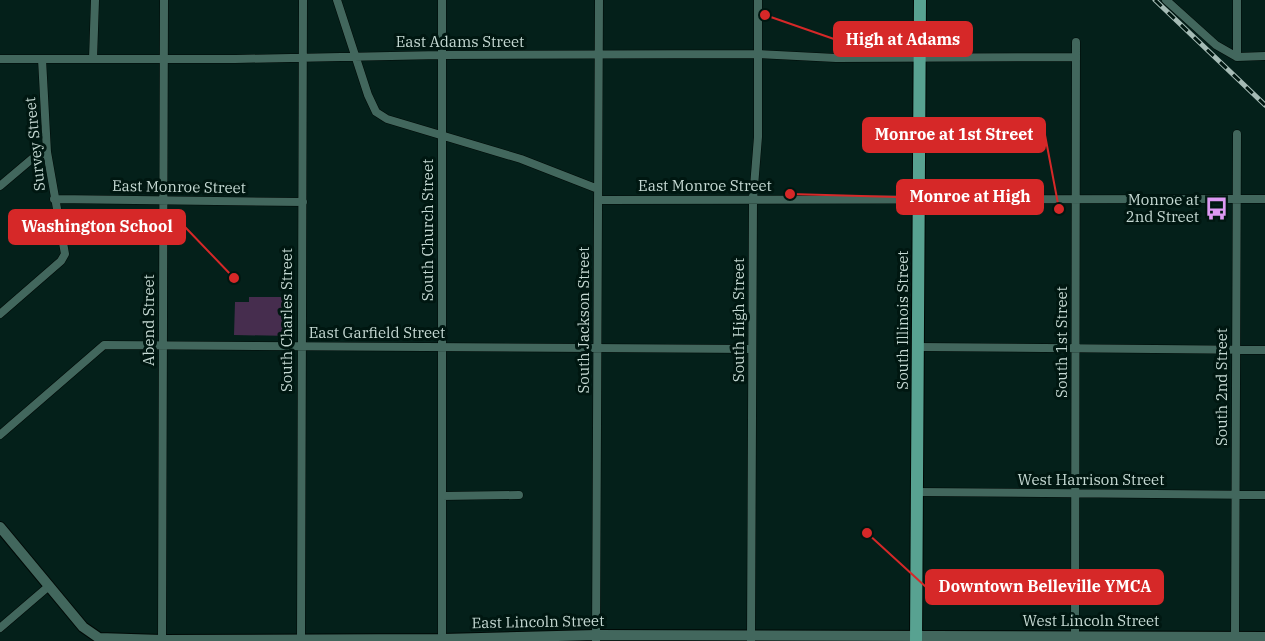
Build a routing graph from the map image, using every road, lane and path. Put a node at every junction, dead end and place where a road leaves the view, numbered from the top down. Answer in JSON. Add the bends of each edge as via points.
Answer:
{"nodes":[{"id":1,"x":94,"y":0,"type":"edge"},
{"id":2,"x":164,"y":0,"type":"edge"},
{"id":3,"x":303,"y":0,"type":"edge"},
{"id":4,"x":337,"y":0,"type":"edge"},
{"id":5,"x":442,"y":0,"type":"edge"},
{"id":6,"x":599,"y":0,"type":"edge"},
{"id":7,"x":758,"y":0,"type":"edge"},
{"id":8,"x":920,"y":0,"type":"edge"},
{"id":9,"x":1166,"y":0,"type":"edge"},
{"id":10,"x":1237,"y":0,"type":"edge"},
{"id":11,"x":1076,"y":42,"type":"dead end"},
{"id":12,"x":759,"y":54,"type":"junction"},
{"id":13,"x":441,"y":55,"type":"junction"},
{"id":14,"x":598,"y":55,"type":"junction"},
{"id":15,"x":1265,"y":56,"type":"edge"},
{"id":16,"x":303,"y":57,"type":"junction"},
{"id":17,"x":355,"y":57,"type":"junction"},
{"id":18,"x":919,"y":57,"type":"junction"},
{"id":19,"x":1076,"y":57,"type":"junction"},
{"id":20,"x":1237,"y":57,"type":"junction"},
{"id":21,"x":0,"y":59,"type":"edge"},
{"id":22,"x":42,"y":59,"type":"junction"},
{"id":23,"x":93,"y":59,"type":"junction"},
{"id":24,"x":164,"y":59,"type":"junction"},
{"id":25,"x":1237,"y":134,"type":"dead end"},
{"id":26,"x":442,"y":135,"type":"junction"},
{"id":27,"x":47,"y":152,"type":"junction"},
{"id":28,"x":0,"y":186,"type":"edge"},
{"id":29,"x":598,"y":189,"type":"junction"},
{"id":30,"x":54,"y":199,"type":"junction"},
{"id":31,"x":753,"y":199,"type":"junction"},
{"id":32,"x":918,"y":199,"type":"junction"},
{"id":33,"x":1076,"y":199,"type":"junction"},
{"id":34,"x":1236,"y":199,"type":"junction"},
{"id":35,"x":1265,"y":199,"type":"edge"},
{"id":36,"x":164,"y":200,"type":"junction"},
{"id":37,"x":599,"y":200,"type":"junction"},
{"id":38,"x":303,"y":202,"type":"junction"},
{"id":39,"x":0,"y":314,"type":"edge"},
{"id":40,"x":162,"y":346,"type":"junction"},
{"id":41,"x":302,"y":346,"type":"junction"},
{"id":42,"x":442,"y":347,"type":"junction"},
{"id":43,"x":918,"y":347,"type":"junction"},
{"id":44,"x":597,"y":348,"type":"junction"},
{"id":45,"x":1076,"y":348,"type":"junction"},
{"id":46,"x":752,"y":349,"type":"junction"},
{"id":47,"x":1236,"y":350,"type":"junction"},
{"id":48,"x":1265,"y":350,"type":"edge"},
{"id":49,"x":0,"y":435,"type":"edge"},
{"id":50,"x":917,"y":492,"type":"junction"},
{"id":51,"x":1075,"y":494,"type":"junction"},
{"id":52,"x":519,"y":495,"type":"dead end"},
{"id":53,"x":1235,"y":495,"type":"junction"},
{"id":54,"x":1265,"y":495,"type":"edge"},
{"id":55,"x":442,"y":496,"type":"junction"},
{"id":56,"x":0,"y":527,"type":"edge"},
{"id":57,"x":49,"y":586,"type":"junction"},
{"id":58,"x":0,"y":628,"type":"edge"},
{"id":59,"x":1265,"y":636,"type":"edge"},
{"id":60,"x":596,"y":638,"type":"edge"},
{"id":61,"x":751,"y":638,"type":"edge"},
{"id":62,"x":916,"y":638,"type":"edge"},
{"id":63,"x":1075,"y":638,"type":"edge"},
{"id":64,"x":1235,"y":639,"type":"edge"},
{"id":65,"x":301,"y":640,"type":"edge"},
{"id":66,"x":442,"y":640,"type":"edge"},
{"id":67,"x":162,"y":641,"type":"edge"}],
"edges":[{"from":1,"to":23,"type":"street"},
{"from":2,"to":24,"type":"street","name":"Abend Street"},
{"from":3,"to":16,"type":"street","name":"South Charles Street"},
{"from":4,"to":17,"type":"street"},
{"from":5,"to":13,"type":"street","name":"South Church Street"},
{"from":6,"to":14,"type":"street","name":"South Jackson Street"},
{"from":7,"to":12,"type":"street","name":"South High Street"},
{"from":8,"to":18,"type":"main road","name":"South Illinois Street"},
{"from":9,"to":20,"type":"street","via":[[1216,45]]},
{"from":10,"to":20,"type":"street"},
{"from":11,"to":19,"type":"street","name":"South 1st Street"},
{"from":12,"to":14,"type":"street","name":"East Adams Street"},
{"from":12,"to":18,"type":"street","name":"East Adams Street"},
{"from":12,"to":31,"type":"street","name":"South High Street"},
{"from":13,"to":14,"type":"street","name":"East Adams Street"},
{"from":13,"to":17,"type":"street","name":"East Adams Street"},
{"from":13,"to":26,"type":"street","name":"South Church Street"},
{"from":14,"to":29,"type":"street","name":"South Jackson Street"},
{"from":15,"to":20,"type":"street"},
{"from":16,"to":17,"type":"street","name":"East Adams Street"},
{"from":16,"to":24,"type":"street","name":"East Adams Street"},
{"from":16,"to":38,"type":"street","name":"South Charles Street"},
{"from":17,"to":26,"type":"street","via":[[376,112]]},
{"from":18,"to":19,"type":"street","name":"East Adams Street"},
{"from":18,"to":32,"type":"main road","name":"South Illinois Street"},
{"from":19,"to":33,"type":"street","name":"South 1st Street"},
{"from":21,"to":22,"type":"street","name":"East Adams Street"},
{"from":22,"to":23,"type":"street","name":"East Adams Street"},
{"from":22,"to":27,"type":"street","name":"Survey Street"},
{"from":23,"to":24,"type":"street","name":"East Adams Street"},
{"from":24,"to":36,"type":"street","name":"Abend Street"},
{"from":25,"to":34,"type":"street","name":"South 2nd Street"},
{"from":26,"to":29,"type":"street","via":[[521,159]]},
{"from":26,"to":42,"type":"street","name":"South Church Street"},
{"from":27,"to":28,"type":"street","via":[[33,158]]},
{"from":27,"to":30,"type":"street","name":"Survey Street"},
{"from":29,"to":37,"type":"street","name":"South Jackson Street"},
{"from":30,"to":36,"type":"street","name":"East Monroe Street"},
{"from":30,"to":39,"type":"street","name":"Survey Street","via":[[64,243],[61,261]]},
{"from":31,"to":32,"type":"street","name":"East Monroe Street"},
{"from":31,"to":37,"type":"street","name":"East Monroe Street"},
{"from":31,"to":46,"type":"street","name":"South High Street"},
{"from":32,"to":33,"type":"street","name":"East Monroe Street"},
{"from":32,"to":43,"type":"main road","name":"South Illinois Street"},
{"from":33,"to":34,"type":"street","name":"East Monroe Street"},
{"from":33,"to":45,"type":"street","name":"South 1st Street"},
{"from":34,"to":35,"type":"street","name":"East Monroe Street"},
{"from":34,"to":47,"type":"street","name":"South 2nd Street"},
{"from":36,"to":38,"type":"street","name":"East Monroe Street"},
{"from":36,"to":40,"type":"street","name":"Abend Street"},
{"from":37,"to":44,"type":"street","name":"South Jackson Street"},
{"from":38,"to":41,"type":"street","name":"South Charles Street"},
{"from":40,"to":41,"type":"street","name":"East Garfield Street"},
{"from":40,"to":49,"type":"street","name":"East Garfield Street","via":[[105,345]]},
{"from":40,"to":67,"type":"street","name":"Abend Street"},
{"from":41,"to":42,"type":"street","name":"East Garfield Street"},
{"from":41,"to":65,"type":"street","name":"South Charles Street"},
{"from":42,"to":44,"type":"street","name":"East Garfield Street"},
{"from":42,"to":55,"type":"street","name":"South Church Street"},
{"from":43,"to":45,"type":"street"},
{"from":43,"to":50,"type":"main road","name":"South Illinois Street"},
{"from":44,"to":46,"type":"street","name":"East Garfield Street"},
{"from":44,"to":60,"type":"street","name":"South Jackson Street"},
{"from":45,"to":47,"type":"street"},
{"from":45,"to":51,"type":"street","name":"South 1st Street"},
{"from":46,"to":61,"type":"street","name":"South High Street"},
{"from":47,"to":48,"type":"street"},
{"from":47,"to":53,"type":"street","name":"South 2nd Street"},
{"from":50,"to":51,"type":"street","name":"West Harrison Street"},
{"from":50,"to":62,"type":"main road","name":"South Illinois Street"},
{"from":51,"to":53,"type":"street","name":"West Harrison Street"},
{"from":51,"to":63,"type":"street","name":"South 1st Street"},
{"from":52,"to":55,"type":"street"},
{"from":53,"to":54,"type":"street","name":"West Harrison Street"},
{"from":53,"to":64,"type":"street","name":"South 2nd Street"},
{"from":55,"to":66,"type":"street","name":"South Church Street"},
{"from":56,"to":57,"type":"street","name":"East Lincoln Street"},
{"from":57,"to":58,"type":"street"},
{"from":57,"to":67,"type":"street","name":"East Lincoln Street","via":[[83,627],[99,638]]},
{"from":59,"to":64,"type":"street","name":"West Lincoln Street"},
{"from":60,"to":61,"type":"street","name":"East Lincoln Street"},
{"from":60,"to":66,"type":"street","name":"East Lincoln Street"},
{"from":61,"to":62,"type":"street","name":"East Lincoln Street"},
{"from":62,"to":63,"type":"street","name":"West Lincoln Street"},
{"from":63,"to":64,"type":"street","name":"West Lincoln Street"},
{"from":65,"to":66,"type":"street","name":"East Lincoln Street"},
{"from":65,"to":67,"type":"street","name":"East Lincoln Street"}]}
